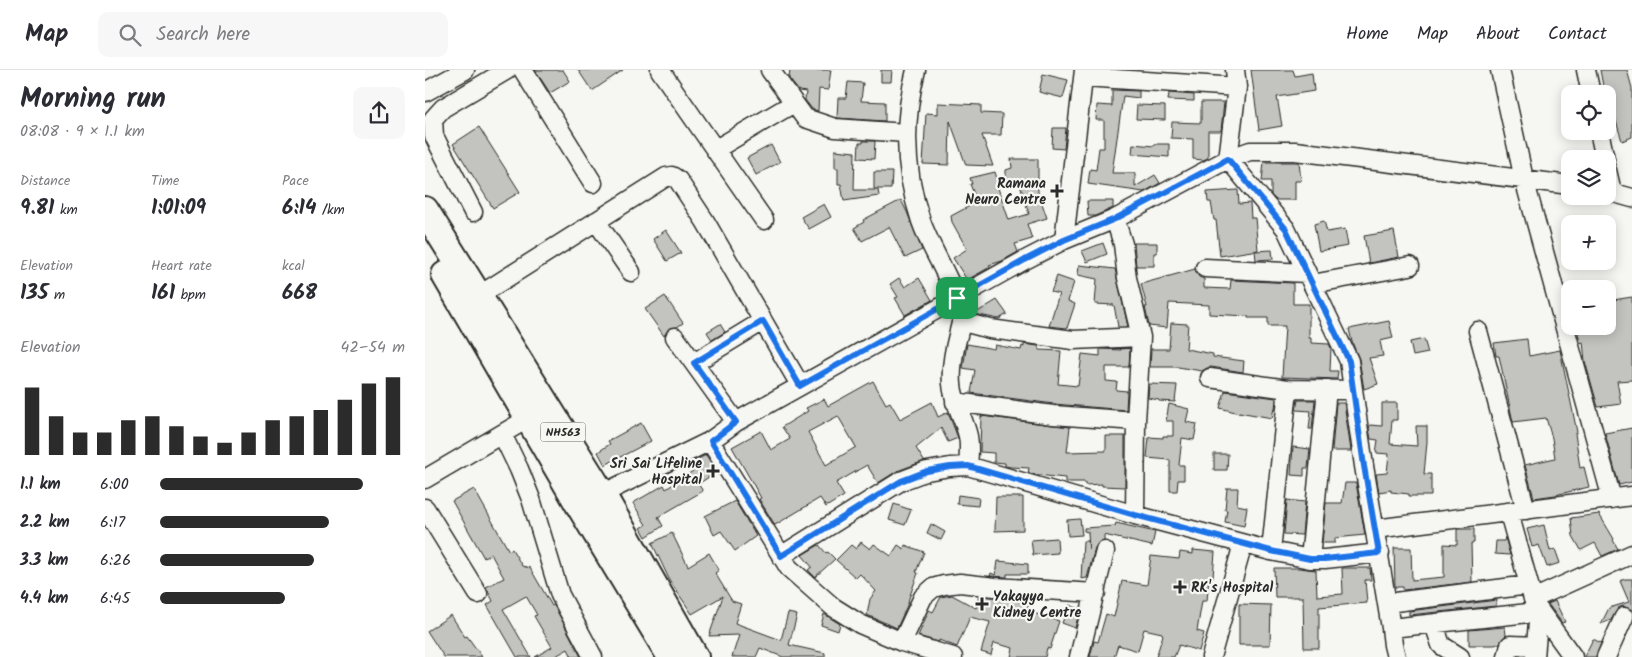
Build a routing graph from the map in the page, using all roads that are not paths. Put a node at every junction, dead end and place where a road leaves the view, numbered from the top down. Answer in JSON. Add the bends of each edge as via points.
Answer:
{"nodes":[{"id":1,"x":465,"y":70,"type":"edge"},
{"id":2,"x":507,"y":70,"type":"edge"},
{"id":3,"x":523,"y":70,"type":"edge"},
{"id":4,"x":660,"y":70,"type":"edge"},
{"id":5,"x":770,"y":70,"type":"edge"},
{"id":6,"x":916,"y":70,"type":"edge"},
{"id":7,"x":1499,"y":70,"type":"edge"},
{"id":8,"x":1585,"y":70,"type":"edge"},
{"id":9,"x":1084,"y":73,"type":"edge"},
{"id":10,"x":1165,"y":76,"type":"edge"},
{"id":11,"x":1236,"y":79,"type":"edge"},
{"id":12,"x":1589,"y":85,"type":"edge"},
{"id":13,"x":425,"y":92,"type":"edge"},
{"id":14,"x":793,"y":103,"type":"junction"},
{"id":15,"x":906,"y":132,"type":"junction"},
{"id":16,"x":716,"y":149,"type":"junction"},
{"id":17,"x":1228,"y":159,"type":"junction"},
{"id":18,"x":1524,"y":179,"type":"junction"},
{"id":19,"x":593,"y":183,"type":"dead end"},
{"id":20,"x":1561,"y":184,"type":"edge"},
{"id":21,"x":1616,"y":195,"type":"edge"},
{"id":22,"x":1631,"y":201,"type":"edge"},
{"id":23,"x":425,"y":210,"type":"edge"},
{"id":24,"x":473,"y":212,"type":"dead end"},
{"id":25,"x":1115,"y":219,"type":"junction"},
{"id":26,"x":764,"y":220,"type":"dead end"},
{"id":27,"x":596,"y":221,"type":"junction"},
{"id":28,"x":1064,"y":240,"type":"junction"},
{"id":29,"x":425,"y":241,"type":"edge"},
{"id":30,"x":1410,"y":266,"type":"dead end"},
{"id":31,"x":1205,"y":268,"type":"dead end"},
{"id":32,"x":631,"y":272,"type":"dead end"},
{"id":33,"x":1310,"y":278,"type":"junction"},
{"id":34,"x":478,"y":296,"type":"junction"},
{"id":35,"x":957,"y":298,"type":"junction"},
{"id":36,"x":962,"y":319,"type":"junction"},
{"id":37,"x":763,"y":321,"type":"junction"},
{"id":38,"x":1478,"y":332,"type":"dead end"},
{"id":39,"x":675,"y":337,"type":"dead end"},
{"id":40,"x":1141,"y":337,"type":"junction"},
{"id":41,"x":694,"y":363,"type":"junction"},
{"id":42,"x":1210,"y":378,"type":"dead end"},
{"id":43,"x":800,"y":386,"type":"junction"},
{"id":44,"x":1288,"y":389,"type":"junction"},
{"id":45,"x":1327,"y":389,"type":"junction"},
{"id":46,"x":1352,"y":390,"type":"junction"},
{"id":47,"x":955,"y":402,"type":"junction"},
{"id":48,"x":529,"y":418,"type":"junction"},
{"id":49,"x":1136,"y":421,"type":"junction"},
{"id":50,"x":736,"y":422,"type":"junction"},
{"id":51,"x":502,"y":434,"type":"junction"},
{"id":52,"x":711,"y":441,"type":"junction"},
{"id":53,"x":968,"y":466,"type":"junction"},
{"id":54,"x":425,"y":479,"type":"edge"},
{"id":55,"x":602,"y":494,"type":"junction"},
{"id":56,"x":1632,"y":496,"type":"edge"},
{"id":57,"x":1612,"y":499,"type":"junction"},
{"id":58,"x":425,"y":508,"type":"edge"},
{"id":59,"x":1517,"y":512,"type":"junction"},
{"id":60,"x":1135,"y":515,"type":"junction"},
{"id":61,"x":1375,"y":529,"type":"junction"},
{"id":62,"x":1243,"y":544,"type":"junction"},
{"id":63,"x":1105,"y":551,"type":"dead end"},
{"id":64,"x":1271,"y":551,"type":"junction"},
{"id":65,"x":1379,"y":553,"type":"junction"},
{"id":66,"x":1632,"y":554,"type":"edge"},
{"id":67,"x":781,"y":556,"type":"junction"},
{"id":68,"x":1310,"y":559,"type":"junction"},
{"id":69,"x":1096,"y":592,"type":"junction"},
{"id":70,"x":478,"y":594,"type":"dead end"},
{"id":71,"x":1535,"y":601,"type":"junction"},
{"id":72,"x":1387,"y":603,"type":"junction"},
{"id":73,"x":1624,"y":617,"type":"dead end"},
{"id":74,"x":1434,"y":624,"type":"junction"},
{"id":75,"x":1391,"y":628,"type":"junction"},
{"id":76,"x":908,"y":648,"type":"edge"},
{"id":77,"x":1536,"y":651,"type":"edge"},
{"id":78,"x":667,"y":656,"type":"edge"},
{"id":79,"x":593,"y":657,"type":"edge"},
{"id":80,"x":695,"y":657,"type":"edge"},
{"id":81,"x":953,"y":657,"type":"edge"},
{"id":82,"x":1079,"y":657,"type":"edge"},
{"id":83,"x":1211,"y":657,"type":"edge"},
{"id":84,"x":1396,"y":657,"type":"edge"},
{"id":85,"x":1460,"y":657,"type":"edge"},
{"id":86,"x":1507,"y":657,"type":"edge"},
{"id":87,"x":1573,"y":657,"type":"edge"},
{"id":88,"x":1606,"y":657,"type":"edge"}],
"edges":[{"from":1,"to":13,"type":"street"},
{"from":2,"to":24,"type":"street","via":[[443,108],[433,119],[434,136]]},
{"from":3,"to":19,"type":"street"},
{"from":4,"to":16,"type":"street"},
{"from":5,"to":14,"type":"street"},
{"from":6,"to":15,"type":"street"},
{"from":7,"to":18,"type":"street"},
{"from":8,"to":12,"type":"street"},
{"from":9,"to":10,"type":"street"},
{"from":9,"to":28,"type":"street"},
{"from":10,"to":11,"type":"street"},
{"from":11,"to":17,"type":"street"},
{"from":14,"to":15,"type":"street","via":[[805,118],[835,128]]},
{"from":14,"to":16,"type":"street"},
{"from":15,"to":35,"type":"street","via":[[912,184],[921,221]]},
{"from":16,"to":26,"type":"street"},
{"from":17,"to":18,"type":"street","via":[[1250,151],[1295,151]]},
{"from":17,"to":25,"type":"street"},
{"from":17,"to":33,"type":"street","via":[[1286,229]]},
{"from":18,"to":20,"type":"street"},
{"from":18,"to":57,"type":"street"},
{"from":21,"to":22,"type":"street"},
{"from":23,"to":34,"type":"highway","number":"NH563"},
{"from":25,"to":28,"type":"street"},
{"from":25,"to":40,"type":"street"},
{"from":27,"to":32,"type":"street"},
{"from":27,"to":34,"type":"street"},
{"from":27,"to":37,"type":"street","via":[[665,177],[672,176],[705,220]]},
{"from":28,"to":35,"type":"street"},
{"from":29,"to":48,"type":"highway","number":"NH563"},
{"from":30,"to":33,"type":"street"},
{"from":31,"to":33,"type":"street"},
{"from":33,"to":46,"type":"street","via":[[1349,361]]},
{"from":34,"to":55,"type":"highway","number":"NH563"},
{"from":35,"to":36,"type":"street"},
{"from":35,"to":43,"type":"street"},
{"from":36,"to":40,"type":"street","via":[[990,328],[1073,340]]},
{"from":36,"to":47,"type":"street","via":[[953,359]]},
{"from":37,"to":41,"type":"street"},
{"from":37,"to":43,"type":"street"},
{"from":38,"to":59,"type":"street"},
{"from":39,"to":41,"type":"street"},
{"from":40,"to":49,"type":"street"},
{"from":41,"to":50,"type":"street"},
{"from":42,"to":44,"type":"street"},
{"from":43,"to":50,"type":"street"},
{"from":44,"to":45,"type":"street"},
{"from":44,"to":64,"type":"street"},
{"from":45,"to":46,"type":"street"},
{"from":45,"to":68,"type":"street"},
{"from":46,"to":61,"type":"street"},
{"from":47,"to":49,"type":"street"},
{"from":47,"to":53,"type":"street","via":[[968,436]]},
{"from":48,"to":51,"type":"street"},
{"from":48,"to":78,"type":"highway","number":"NH563"},
{"from":49,"to":60,"type":"street"},
{"from":50,"to":52,"type":"street"},
{"from":51,"to":54,"type":"street"},
{"from":51,"to":79,"type":"street","via":[[531,499],[560,595]]},
{"from":52,"to":55,"type":"street"},
{"from":52,"to":67,"type":"street"},
{"from":53,"to":60,"type":"street"},
{"from":53,"to":67,"type":"street","via":[[927,471],[901,481]]},
{"from":55,"to":80,"type":"highway","number":"NH563"},
{"from":56,"to":57,"type":"street"},
{"from":57,"to":59,"type":"street"},
{"from":58,"to":70,"type":"street"},
{"from":59,"to":61,"type":"street"},
{"from":59,"to":71,"type":"street"},
{"from":60,"to":62,"type":"street"},
{"from":61,"to":65,"type":"street"},
{"from":62,"to":64,"type":"street"},
{"from":62,"to":83,"type":"street"},
{"from":63,"to":69,"type":"street"},
{"from":64,"to":68,"type":"street"},
{"from":65,"to":68,"type":"street"},
{"from":65,"to":72,"type":"street"},
{"from":66,"to":71,"type":"street"},
{"from":67,"to":76,"type":"street","via":[[789,568],[833,607]]},
{"from":69,"to":76,"type":"street","via":[[960,583],[933,588],[923,597]]},
{"from":69,"to":82,"type":"street"},
{"from":71,"to":72,"type":"street"},
{"from":71,"to":74,"type":"street"},
{"from":71,"to":77,"type":"street"},
{"from":71,"to":87,"type":"street"},
{"from":72,"to":75,"type":"street"},
{"from":73,"to":88,"type":"street"},
{"from":74,"to":75,"type":"street"},
{"from":74,"to":85,"type":"street","via":[[1441,645]]},
{"from":75,"to":84,"type":"street"},
{"from":76,"to":81,"type":"street"},
{"from":77,"to":86,"type":"street","via":[[1510,645]]}]}
